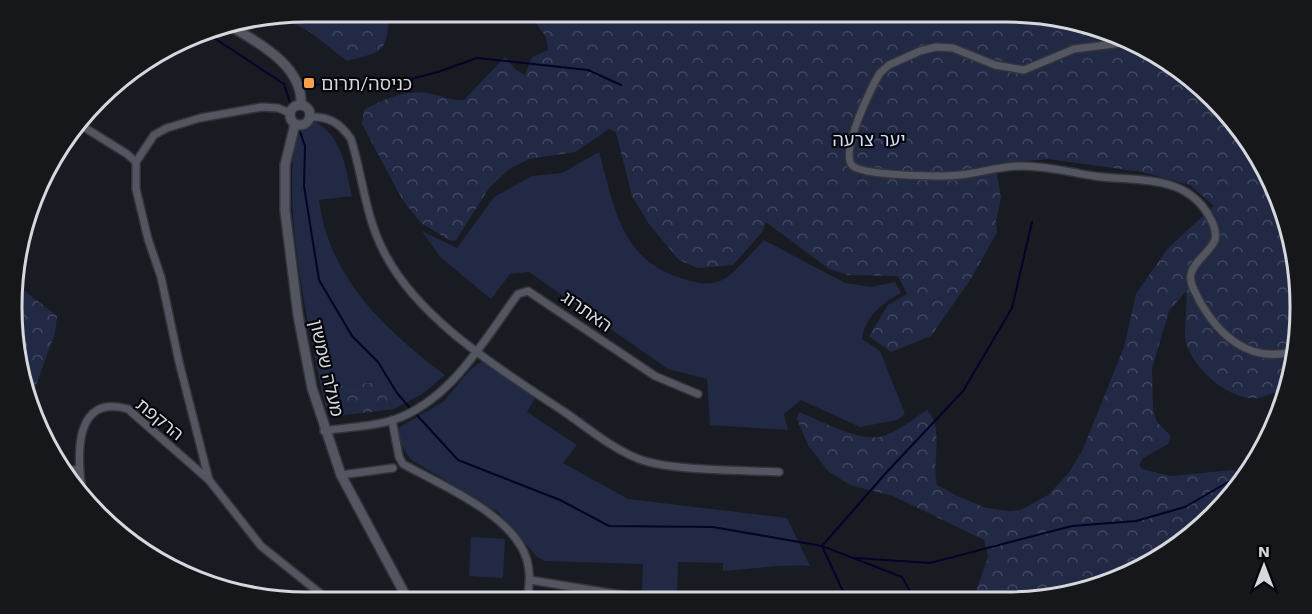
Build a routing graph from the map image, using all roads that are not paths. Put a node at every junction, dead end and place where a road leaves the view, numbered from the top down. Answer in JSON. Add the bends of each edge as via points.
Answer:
{"nodes":[{"id":1,"x":239,"y":31,"type":"edge"},
{"id":2,"x":1114,"y":44,"type":"edge"},
{"id":3,"x":301,"y":105,"type":"junction"},
{"id":4,"x":290,"y":113,"type":"junction"},
{"id":5,"x":309,"y":117,"type":"junction"},
{"id":6,"x":295,"y":124,"type":"junction"},
{"id":7,"x":86,"y":128,"type":"edge"},
{"id":8,"x":136,"y":162,"type":"junction"},
{"id":9,"x":476,"y":350,"type":"junction"},
{"id":10,"x":1286,"y":352,"type":"edge"},
{"id":11,"x":698,"y":394,"type":"dead end"},
{"id":12,"x":392,"y":420,"type":"junction"},
{"id":13,"x":324,"y":430,"type":"junction"},
{"id":14,"x":393,"y":468,"type":"dead end"},
{"id":15,"x":79,"y":469,"type":"junction"},
{"id":16,"x":74,"y":470,"type":"edge"},
{"id":17,"x":779,"y":472,"type":"dead end"},
{"id":18,"x":341,"y":475,"type":"junction"},
{"id":19,"x":80,"y":479,"type":"edge"},
{"id":20,"x":209,"y":480,"type":"junction"},
{"id":21,"x":530,"y":580,"type":"junction"},
{"id":22,"x":318,"y":592,"type":"edge"},
{"id":23,"x":404,"y":592,"type":"edge"},
{"id":24,"x":528,"y":592,"type":"edge"},
{"id":25,"x":604,"y":592,"type":"edge"}],
"edges":[{"from":1,"to":3,"type":"street","via":[[267,48],[282,63],[299,89]]},
{"from":2,"to":10,"type":"street","via":[[1074,49],[1024,70],[995,65],[953,48],[920,51],[880,73],[852,138],[850,162],[859,171],[907,174],[958,175],[1019,166],[1165,183],[1188,193],[1213,221],[1215,240],[1190,276],[1211,322],[1220,333],[1248,349],[1265,354]]},
{"from":3,"to":4,"type":"street"},
{"from":3,"to":5,"type":"street","via":[[308,109]]},
{"from":4,"to":6,"type":"street"},
{"from":4,"to":8,"type":"street","via":[[262,107],[177,124],[154,135]]},
{"from":5,"to":6,"type":"street","via":[[304,124]]},
{"from":5,"to":9,"type":"street","via":[[323,117],[344,129],[351,139],[371,223],[385,255],[422,304]]},
{"from":6,"to":13,"type":"street","name":"מעלה שמשון","via":[[285,165],[285,211],[298,315]]},
{"from":7,"to":8,"type":"street"},
{"from":8,"to":20,"type":"street","via":[[139,206],[161,277]]},
{"from":9,"to":11,"type":"street","name":"האתרוג","via":[[518,294],[528,291],[655,376]]},
{"from":9,"to":12,"type":"street","via":[[434,398]]},
{"from":9,"to":17,"type":"street","via":[[639,459],[660,464]]},
{"from":12,"to":13,"type":"street"},
{"from":12,"to":21,"type":"street","via":[[403,464],[478,507],[508,530],[527,560]]},
{"from":13,"to":18,"type":"street","name":"מעלה שמשון"},
{"from":14,"to":18,"type":"street"},
{"from":15,"to":16,"type":"street"},
{"from":15,"to":19,"type":"street","name":"הרקפת"},
{"from":15,"to":20,"type":"street","name":"הרקפת","via":[[81,430],[88,416],[118,406],[128,409]]},
{"from":18,"to":23,"type":"street","name":"מעלה שמשון"},
{"from":20,"to":22,"type":"street","via":[[261,546]]},
{"from":21,"to":24,"type":"street"},
{"from":21,"to":25,"type":"street"}]}
